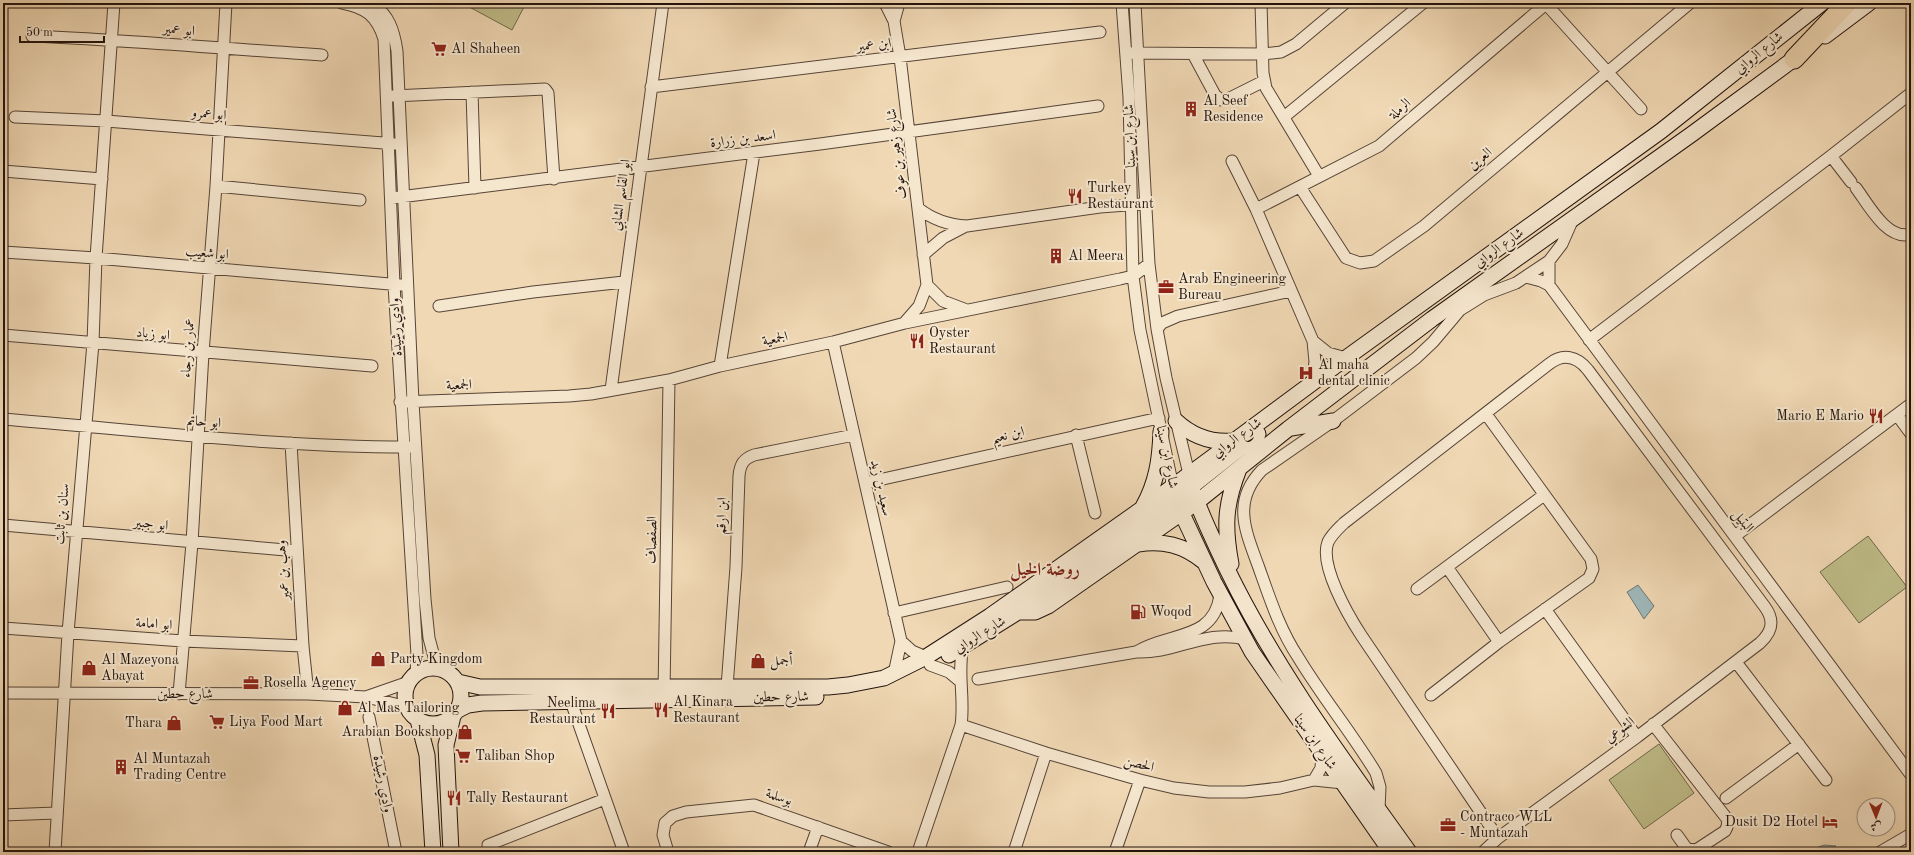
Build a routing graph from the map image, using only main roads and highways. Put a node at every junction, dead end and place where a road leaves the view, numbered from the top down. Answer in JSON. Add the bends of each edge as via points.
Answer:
{"nodes":[{"id":1,"x":1847,"y":3,"type":"edge"},
{"id":2,"x":1794,"y":59,"type":"road end"}],
"edges":[{"from":1,"to":2,"type":"highway"}]}
